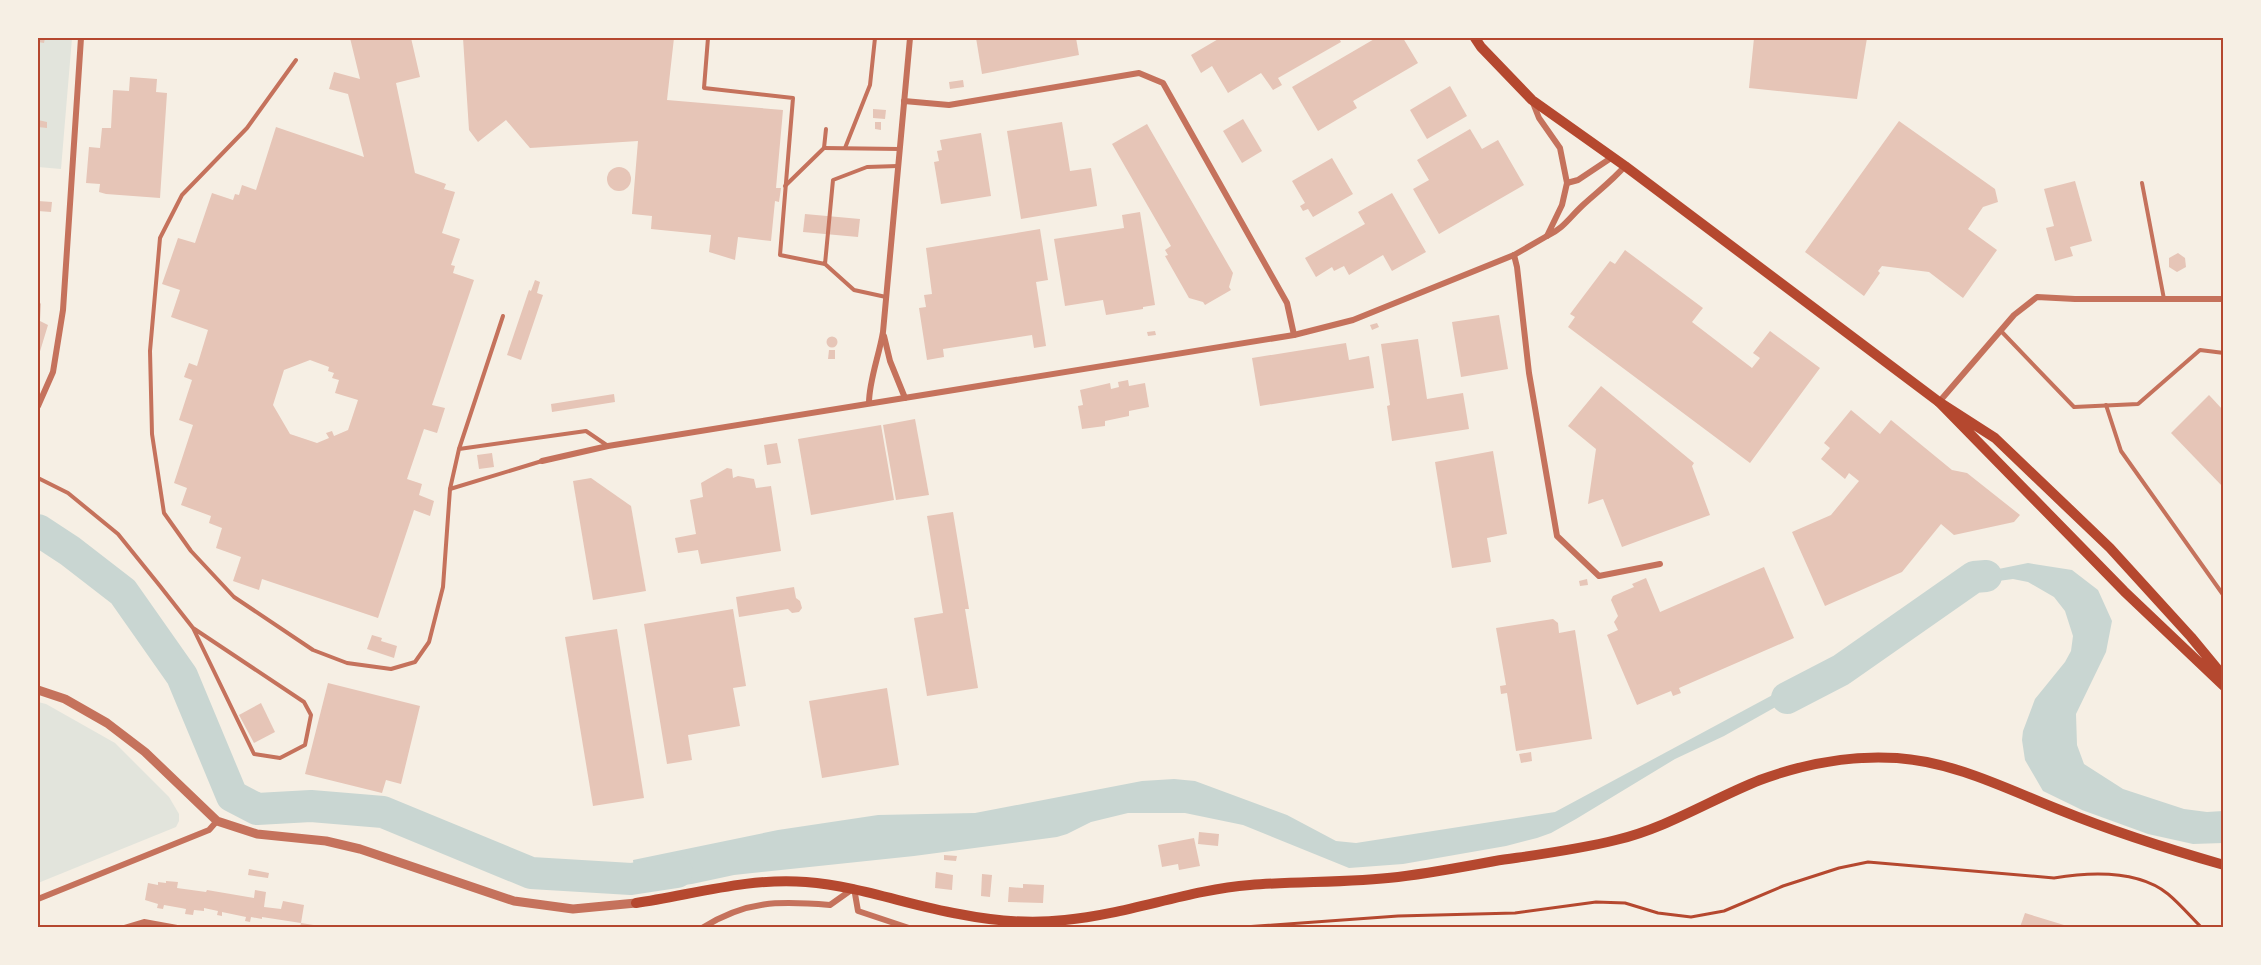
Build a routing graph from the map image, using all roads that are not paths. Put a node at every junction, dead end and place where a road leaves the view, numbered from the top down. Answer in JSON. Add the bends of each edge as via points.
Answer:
{"nodes":[{"id":1,"x":81,"y":38,"type":"edge"},
{"id":2,"x":708,"y":38,"type":"edge"},
{"id":3,"x":874,"y":38,"type":"edge"},
{"id":4,"x":910,"y":38,"type":"edge"},
{"id":5,"x":1476,"y":38,"type":"edge"},
{"id":6,"x":296,"y":60,"type":"dead end"},
{"id":7,"x":1532,"y":100,"type":"junction"},
{"id":8,"x":904,"y":101,"type":"junction"},
{"id":9,"x":826,"y":129,"type":"dead end"},
{"id":10,"x":825,"y":148,"type":"junction"},
{"id":11,"x":845,"y":148,"type":"junction"},
{"id":12,"x":900,"y":149,"type":"junction"},
{"id":13,"x":1611,"y":158,"type":"junction"},
{"id":14,"x":898,"y":166,"type":"junction"},
{"id":15,"x":1625,"y":166,"type":"junction"},
{"id":16,"x":1567,"y":183,"type":"junction"},
{"id":17,"x":2142,"y":183,"type":"dead end"},
{"id":18,"x":785,"y":186,"type":"junction"},
{"id":19,"x":1547,"y":236,"type":"junction"},
{"id":20,"x":1514,"y":255,"type":"junction"},
{"id":21,"x":825,"y":264,"type":"junction"},
{"id":22,"x":886,"y":297,"type":"junction"},
{"id":23,"x":2164,"y":299,"type":"junction"},
{"id":24,"x":2223,"y":299,"type":"edge"},
{"id":25,"x":503,"y":316,"type":"dead end"},
{"id":26,"x":2000,"y":331,"type":"junction"},
{"id":27,"x":883,"y":333,"type":"junction"},
{"id":28,"x":1294,"y":335,"type":"junction"},
{"id":29,"x":2223,"y":353,"type":"edge"},
{"id":30,"x":905,"y":398,"type":"junction"},
{"id":31,"x":1939,"y":402,"type":"junction"},
{"id":32,"x":869,"y":403,"type":"junction"},
{"id":33,"x":2106,"y":405,"type":"junction"},
{"id":34,"x":38,"y":406,"type":"edge"},
{"id":35,"x":608,"y":446,"type":"junction"},
{"id":36,"x":459,"y":449,"type":"junction"},
{"id":37,"x":542,"y":461,"type":"joint"},
{"id":38,"x":38,"y":477,"type":"edge"},
{"id":39,"x":450,"y":489,"type":"junction"},
{"id":40,"x":1660,"y":564,"type":"dead end"},
{"id":41,"x":2223,"y":596,"type":"edge"},
{"id":42,"x":193,"y":628,"type":"junction"},
{"id":43,"x":2223,"y":677,"type":"edge"},
{"id":44,"x":2223,"y":686,"type":"edge"},
{"id":45,"x":38,"y":690,"type":"edge"},
{"id":46,"x":217,"y":821,"type":"junction"},
{"id":47,"x":2223,"y":865,"type":"edge"},
{"id":48,"x":854,"y":888,"type":"junction"},
{"id":49,"x":38,"y":899,"type":"edge"},
{"id":50,"x":636,"y":903,"type":"joint"},
{"id":51,"x":124,"y":927,"type":"edge"},
{"id":52,"x":177,"y":927,"type":"edge"},
{"id":53,"x":702,"y":927,"type":"edge"},
{"id":54,"x":909,"y":927,"type":"edge"}],
"edges":[{"from":1,"to":34,"type":"street","via":[[63,310],[53,372]]},
{"from":2,"to":18,"type":"lane","via":[[704,88],[793,98]]},
{"from":3,"to":11,"type":"lane","via":[[870,85]]},
{"from":4,"to":8,"type":"street"},
{"from":5,"to":7,"type":"main road"},
{"from":6,"to":39,"type":"lane","via":[[247,128],[182,195],[160,238],[150,363],[152,434],[164,513],[191,551],[234,597],[313,650],[347,663],[391,669],[415,662],[429,642],[442,587]]},
{"from":7,"to":13,"type":"main road"},
{"from":7,"to":16,"type":"street","via":[[1539,118],[1560,148]]},
{"from":8,"to":12,"type":"street"},
{"from":8,"to":28,"type":"street","via":[[949,105],[1139,73],[1163,83],[1287,303]]},
{"from":9,"to":10,"type":"lane"},
{"from":10,"to":11,"type":"lane"},
{"from":10,"to":18,"type":"lane"},
{"from":11,"to":12,"type":"lane"},
{"from":12,"to":14,"type":"street"},
{"from":13,"to":15,"type":"main road"},
{"from":13,"to":16,"type":"street"},
{"from":14,"to":21,"type":"lane","via":[[867,167],[833,180]]},
{"from":14,"to":22,"type":"street"},
{"from":15,"to":19,"type":"street","via":[[1561,229]]},
{"from":15,"to":31,"type":"main road"},
{"from":16,"to":19,"type":"street","via":[[1562,205]]},
{"from":17,"to":23,"type":"lane"},
{"from":18,"to":21,"type":"lane","via":[[780,255]]},
{"from":19,"to":20,"type":"street"},
{"from":20,"to":28,"type":"street","via":[[1353,321]]},
{"from":20,"to":40,"type":"street","via":[[1529,373],[1557,536],[1599,576]]},
{"from":21,"to":22,"type":"lane","via":[[854,291]]},
{"from":22,"to":27,"type":"street"},
{"from":23,"to":24,"type":"street"},
{"from":23,"to":26,"type":"street","via":[[2037,297]]},
{"from":25,"to":36,"type":"lane"},
{"from":26,"to":31,"type":"street"},
{"from":26,"to":33,"type":"lane","via":[[2074,407]]},
{"from":27,"to":30,"type":"street"},
{"from":27,"to":32,"type":"street"},
{"from":28,"to":30,"type":"street"},
{"from":29,"to":33,"type":"lane","via":[[2200,350],[2138,404]]},
{"from":30,"to":32,"type":"street"},
{"from":31,"to":43,"type":"main road","via":[[1995,438],[2110,548]]},
{"from":31,"to":44,"type":"main road"},
{"from":32,"to":35,"type":"street"},
{"from":33,"to":41,"type":"lane","via":[[2121,451]]},
{"from":35,"to":36,"type":"lane","via":[[586,431]]},
{"from":35,"to":37,"type":"street"},
{"from":36,"to":39,"type":"lane"},
{"from":37,"to":39,"type":"lane"},
{"from":38,"to":42,"type":"lane","via":[[68,494],[118,534]]},
{"from":42,"to":42,"type":"lane","via":[[304,702],[311,715],[305,745],[280,758],[254,754]]},
{"from":45,"to":46,"type":"street","via":[[65,699],[107,723],[145,752]]},
{"from":46,"to":49,"type":"street","via":[[209,830]]},
{"from":46,"to":50,"type":"street","via":[[257,834],[326,841],[360,849],[514,901],[573,909]]},
{"from":47,"to":48,"type":"main road","via":[[2123,835],[1977,776],[1932,763],[1871,757],[1834,760],[1785,772],[1674,820],[1591,846],[1399,877],[1250,885],[1068,920],[1024,922],[957,914]]},
{"from":48,"to":50,"type":"main road","via":[[802,882],[745,885]]},
{"from":48,"to":53,"type":"street","via":[[830,905],[757,904],[722,915]]},
{"from":48,"to":54,"type":"street","via":[[858,911]]},
{"from":51,"to":52,"type":"street","via":[[144,922]]}]}
